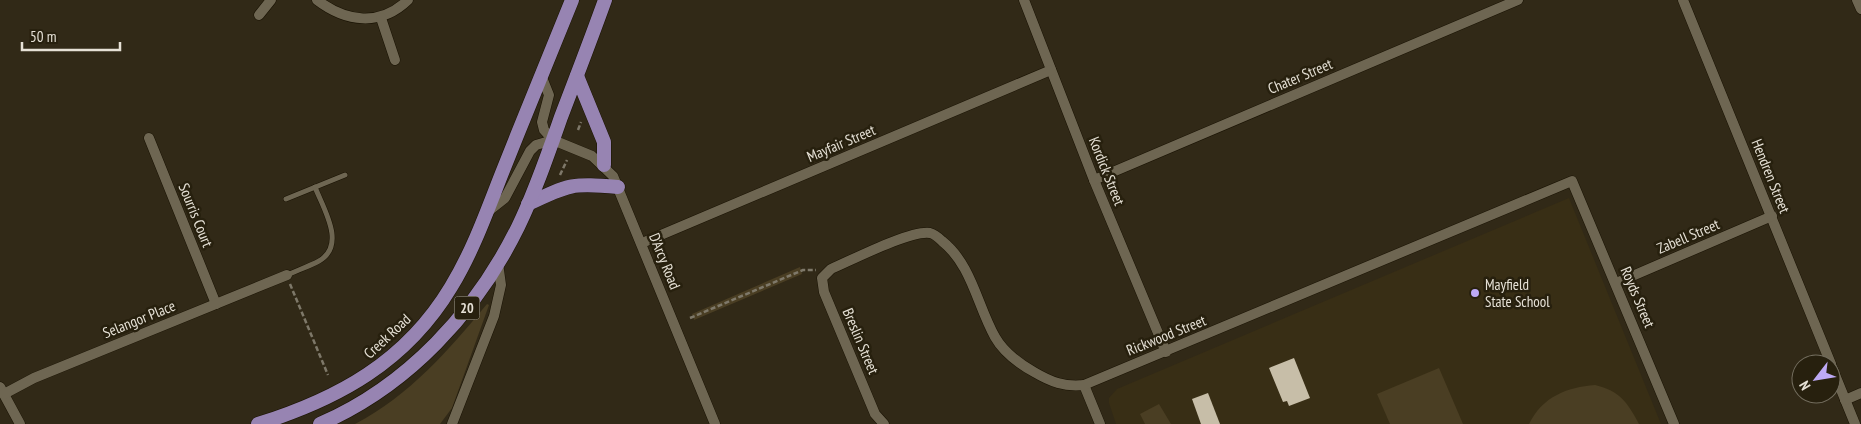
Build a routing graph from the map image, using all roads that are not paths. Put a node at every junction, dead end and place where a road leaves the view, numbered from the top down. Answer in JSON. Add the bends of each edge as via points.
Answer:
{"nodes":[{"id":1,"x":271,"y":0,"type":"edge"},
{"id":2,"x":317,"y":0,"type":"edge"},
{"id":3,"x":408,"y":0,"type":"edge"},
{"id":4,"x":572,"y":0,"type":"edge"},
{"id":5,"x":605,"y":0,"type":"edge"},
{"id":6,"x":1036,"y":0,"type":"edge"},
{"id":7,"x":1518,"y":0,"type":"edge"},
{"id":8,"x":1683,"y":0,"type":"edge"},
{"id":9,"x":1857,"y":0,"type":"edge"},
{"id":10,"x":1025,"y":2,"type":"edge"},
{"id":11,"x":1861,"y":9,"type":"edge"},
{"id":12,"x":259,"y":15,"type":"dead end"},
{"id":13,"x":381,"y":18,"type":"junction"},
{"id":14,"x":395,"y":60,"type":"dead end"},
{"id":15,"x":1051,"y":70,"type":"junction"},
{"id":16,"x":541,"y":75,"type":"junction"},
{"id":17,"x":577,"y":76,"type":"junction"},
{"id":18,"x":149,"y":138,"type":"dead end"},
{"id":19,"x":553,"y":140,"type":"junction"},
{"id":20,"x":604,"y":165,"type":"junction"},
{"id":21,"x":344,"y":175,"type":"dead end"},
{"id":22,"x":1094,"y":180,"type":"junction"},
{"id":23,"x":1572,"y":182,"type":"joint"},
{"id":24,"x":315,"y":187,"type":"junction"},
{"id":25,"x":618,"y":187,"type":"junction"},
{"id":26,"x":286,"y":199,"type":"dead end"},
{"id":27,"x":528,"y":204,"type":"junction"},
{"id":28,"x":485,"y":214,"type":"junction"},
{"id":29,"x":1772,"y":216,"type":"junction"},
{"id":30,"x":642,"y":243,"type":"junction"},
{"id":31,"x":498,"y":263,"type":"junction"},
{"id":32,"x":831,"y":269,"type":"joint"},
{"id":33,"x":287,"y":275,"type":"joint"},
{"id":34,"x":1616,"y":283,"type":"junction"},
{"id":35,"x":216,"y":304,"type":"junction"},
{"id":36,"x":1166,"y":352,"type":"junction"},
{"id":37,"x":1827,"y":354,"type":"edge"},
{"id":38,"x":1084,"y":385,"type":"junction"},
{"id":39,"x":2,"y":390,"type":"edge"},
{"id":40,"x":1841,"y":390,"type":"edge"},
{"id":41,"x":1861,"y":393,"type":"edge"},
{"id":42,"x":1845,"y":400,"type":"junction"},
{"id":43,"x":20,"y":424,"type":"edge"},
{"id":44,"x":258,"y":424,"type":"edge"},
{"id":45,"x":320,"y":424,"type":"edge"},
{"id":46,"x":452,"y":424,"type":"edge"},
{"id":47,"x":715,"y":424,"type":"edge"},
{"id":48,"x":884,"y":424,"type":"edge"},
{"id":49,"x":1100,"y":424,"type":"edge"},
{"id":50,"x":1674,"y":424,"type":"edge"},
{"id":51,"x":1855,"y":424,"type":"edge"}],
"edges":[{"from":1,"to":12,"type":"street"},
{"from":2,"to":13,"type":"street","via":[[346,17],[361,20]]},
{"from":3,"to":13,"type":"street","via":[[398,10]]},
{"from":4,"to":16,"type":"main road","name":"Creek Road","number":"20"},
{"from":5,"to":17,"type":"main road","number":"20"},
{"from":6,"to":10,"type":"street"},
{"from":7,"to":22,"type":"street","name":"Chater Street"},
{"from":8,"to":29,"type":"street","name":"Hendren Street"},
{"from":9,"to":11,"type":"street"},
{"from":10,"to":15,"type":"street","name":"Kordick Street"},
{"from":13,"to":14,"type":"street"},
{"from":15,"to":22,"type":"street","name":"Kordick Street"},
{"from":15,"to":30,"type":"street","name":"Mayfair Street"},
{"from":16,"to":19,"type":"street","via":[[549,95],[543,127]]},
{"from":16,"to":28,"type":"main road","name":"Creek Road","number":"20"},
{"from":17,"to":19,"type":"main road","number":"20"},
{"from":17,"to":20,"type":"main road","via":[[604,142]]},
{"from":18,"to":35,"type":"street","name":"Sourris Court"},
{"from":19,"to":20,"type":"street","name":"D'Arcy Road","via":[[587,153]]},
{"from":19,"to":27,"type":"main road","number":"20"},
{"from":19,"to":28,"type":"street","name":"Creek Road","via":[[536,145],[530,151],[505,198]]},
{"from":20,"to":25,"type":"street","name":"D'Arcy Road"},
{"from":21,"to":24,"type":"lane"},
{"from":22,"to":36,"type":"street","name":"Kordick Street"},
{"from":23,"to":34,"type":"street","name":"Royds Street"},
{"from":23,"to":36,"type":"street","name":"Rickwood Street"},
{"from":24,"to":26,"type":"lane"},
{"from":24,"to":33,"type":"lane","via":[[333,233],[331,250],[321,260]]},
{"from":25,"to":27,"type":"main road","via":[[572,185]]},
{"from":25,"to":30,"type":"street","name":"D'Arcy Road"},
{"from":27,"to":31,"type":"main road","number":"20"},
{"from":28,"to":44,"type":"main road","name":"Creek Road","number":"20","via":[[451,288],[396,353],[337,394]]},
{"from":29,"to":34,"type":"street","name":"Zabell Street"},
{"from":29,"to":37,"type":"street","name":"Hendren Street"},
{"from":30,"to":47,"type":"street","name":"D'Arcy Road"},
{"from":31,"to":45,"type":"main road","number":"20","via":[[471,304],[419,360],[367,400]]},
{"from":31,"to":46,"type":"street","via":[[499,299]]},
{"from":32,"to":38,"type":"street","name":"Rickwood Street","via":[[916,233],[932,233],[949,247],[965,269],[995,336],[1006,352],[1050,381],[1060,385]]},
{"from":32,"to":48,"type":"street","name":"Breslin Street","via":[[822,278],[824,292],[875,414]]},
{"from":33,"to":35,"type":"street","name":"Selangor Place"},
{"from":34,"to":50,"type":"street","name":"Royds Street"},
{"from":35,"to":39,"type":"street","name":"Selangor Place"},
{"from":36,"to":38,"type":"street","name":"Rickwood Street"},
{"from":38,"to":49,"type":"street"},
{"from":39,"to":43,"type":"street"},
{"from":40,"to":42,"type":"street","name":"Hendren Street"},
{"from":41,"to":42,"type":"street"},
{"from":42,"to":51,"type":"street","name":"Hendren Street"}]}
